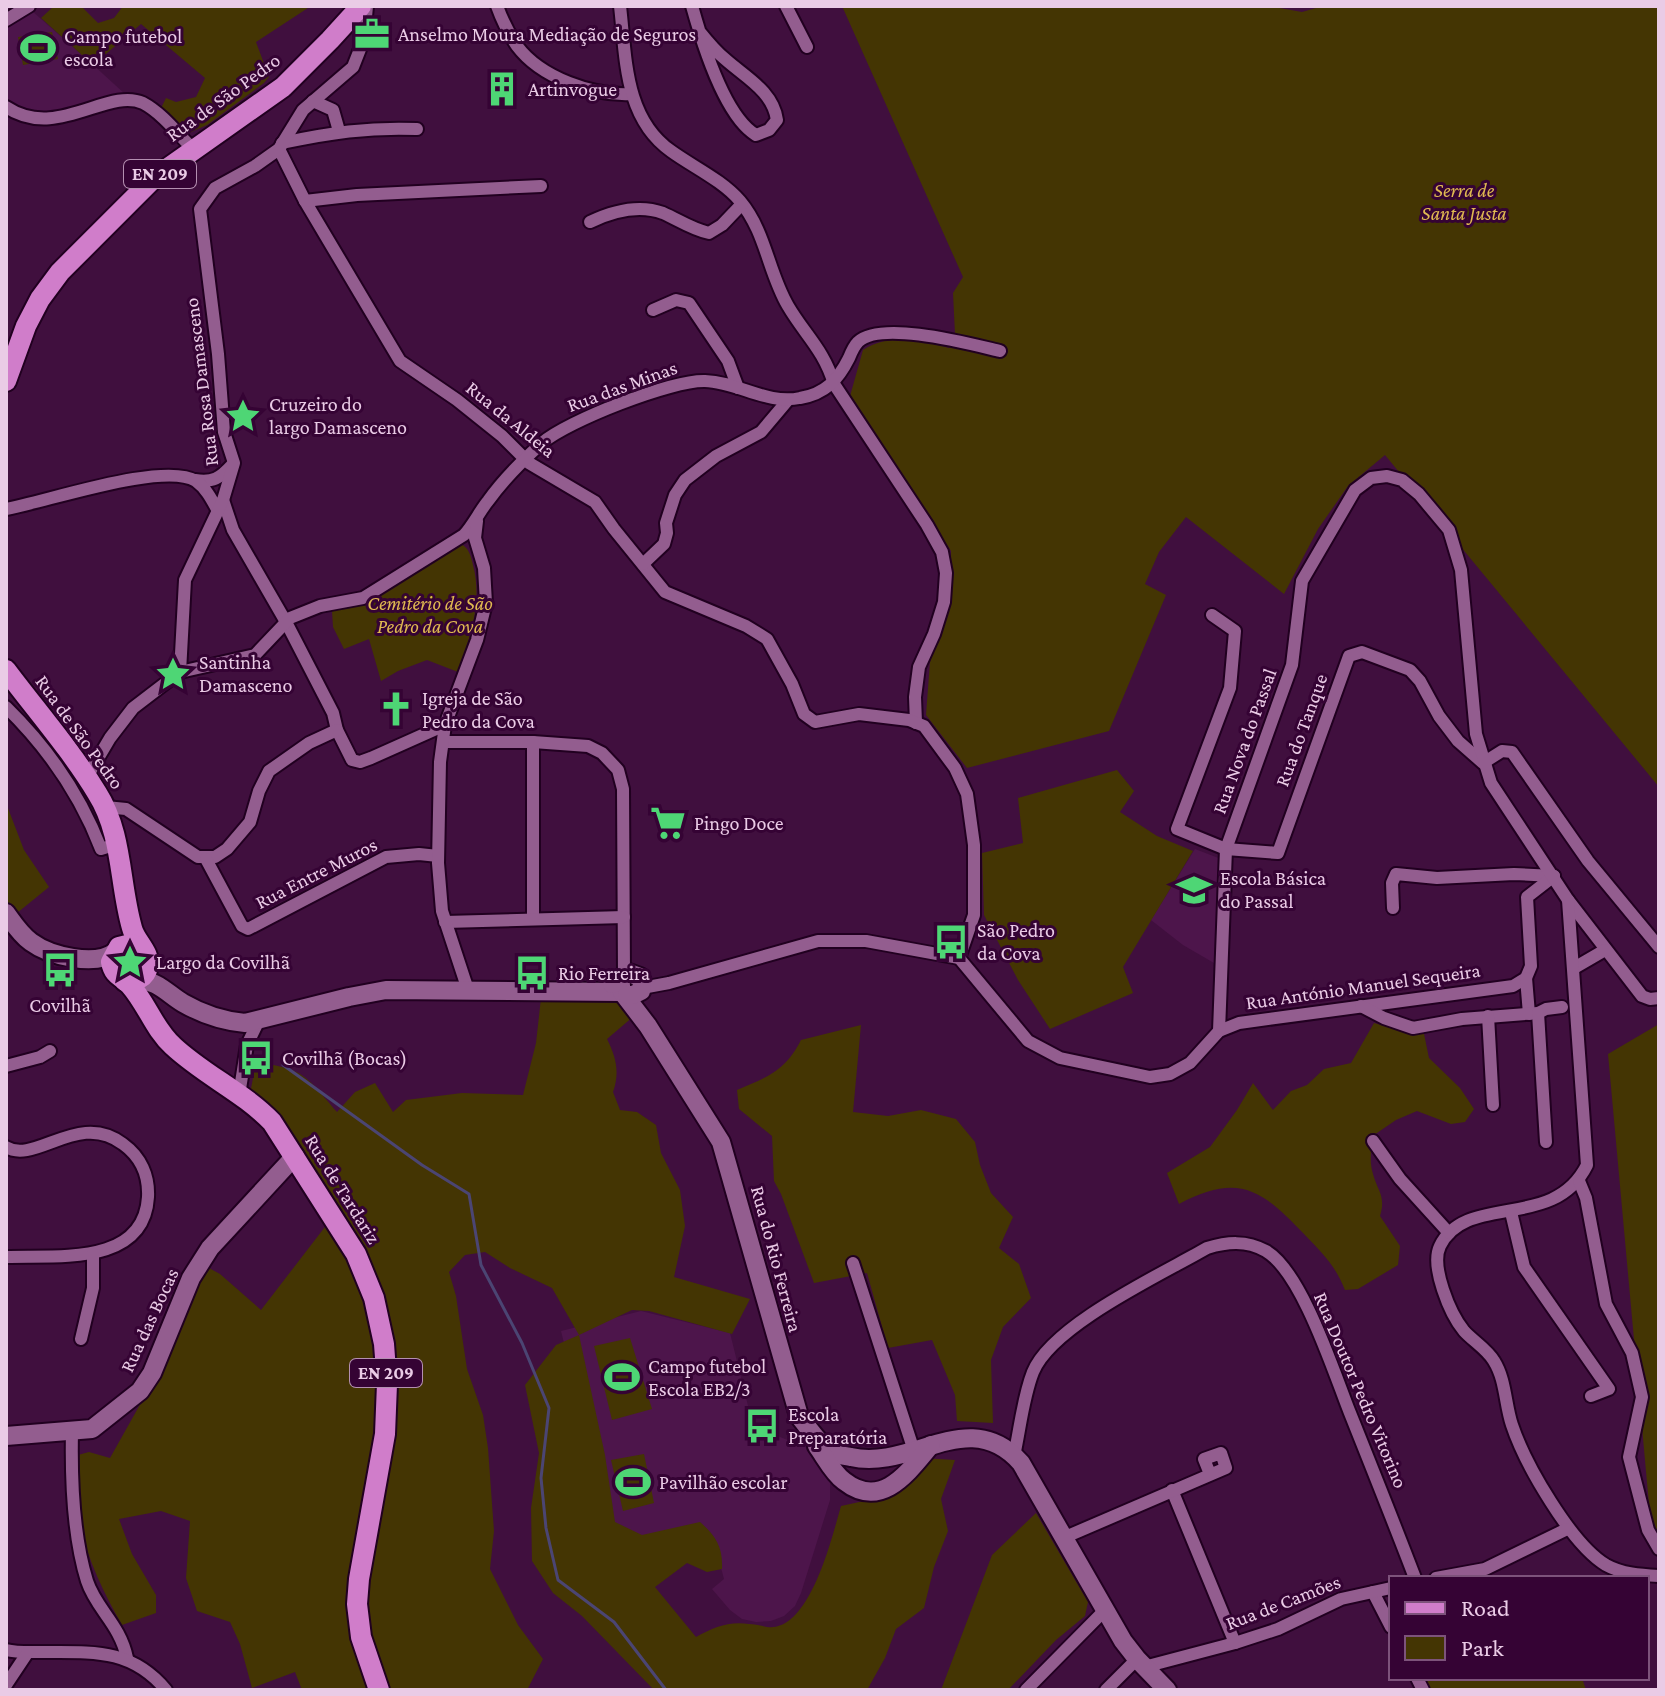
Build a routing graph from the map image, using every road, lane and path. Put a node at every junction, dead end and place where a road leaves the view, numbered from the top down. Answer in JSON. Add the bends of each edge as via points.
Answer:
{"nodes":[{"id":1,"x":29,"y":6,"type":"edge"},
{"id":2,"x":361,"y":6,"type":"edge"},
{"id":3,"x":367,"y":6,"type":"edge"},
{"id":4,"x":497,"y":6,"type":"edge"},
{"id":5,"x":620,"y":6,"type":"edge"},
{"id":6,"x":692,"y":6,"type":"edge"},
{"id":7,"x":786,"y":6,"type":"edge"},
{"id":8,"x":6,"y":20,"type":"edge"},
{"id":9,"x":699,"y":31,"type":"junction"},
{"id":10,"x":346,"y":44,"type":"junction"},
{"id":11,"x":807,"y":47,"type":"dead end"},
{"id":12,"x":632,"y":94,"type":"junction"},
{"id":13,"x":313,"y":101,"type":"junction"},
{"id":14,"x":6,"y":107,"type":"edge"},
{"id":15,"x":417,"y":129,"type":"dead end"},
{"id":16,"x":339,"y":131,"type":"junction"},
{"id":17,"x":280,"y":146,"type":"junction"},
{"id":18,"x":193,"y":149,"type":"junction"},
{"id":19,"x":541,"y":186,"type":"dead end"},
{"id":20,"x":305,"y":201,"type":"junction"},
{"id":21,"x":742,"y":204,"type":"junction"},
{"id":22,"x":590,"y":222,"type":"dead end"},
{"id":23,"x":653,"y":310,"type":"dead end"},
{"id":24,"x":1000,"y":351,"type":"dead end"},
{"id":25,"x":6,"y":381,"type":"edge"},
{"id":26,"x":834,"y":384,"type":"junction"},
{"id":27,"x":738,"y":388,"type":"junction"},
{"id":28,"x":788,"y":400,"type":"junction"},
{"id":29,"x":525,"y":460,"type":"junction"},
{"id":30,"x":234,"y":463,"type":"junction"},
{"id":31,"x":195,"y":480,"type":"junction"},
{"id":32,"x":221,"y":505,"type":"junction"},
{"id":33,"x":6,"y":509,"type":"edge"},
{"id":34,"x":477,"y":521,"type":"junction"},
{"id":35,"x":643,"y":564,"type":"junction"},
{"id":36,"x":1212,"y":615,"type":"dead end"},
{"id":37,"x":286,"y":622,"type":"junction"},
{"id":38,"x":6,"y":670,"type":"edge"},
{"id":39,"x":180,"y":672,"type":"junction"},
{"id":40,"x":6,"y":707,"type":"edge"},
{"id":41,"x":916,"y":723,"type":"junction"},
{"id":42,"x":445,"y":725,"type":"junction"},
{"id":43,"x":337,"y":730,"type":"junction"},
{"id":44,"x":443,"y":742,"type":"junction"},
{"id":45,"x":533,"y":742,"type":"junction"},
{"id":46,"x":1483,"y":763,"type":"junction"},
{"id":47,"x":87,"y":777,"type":"junction"},
{"id":48,"x":106,"y":807,"type":"junction"},
{"id":49,"x":117,"y":844,"type":"junction"},
{"id":50,"x":1226,"y":849,"type":"junction"},
{"id":51,"x":438,"y":856,"type":"junction"},
{"id":52,"x":206,"y":859,"type":"junction"},
{"id":53,"x":1554,"y":876,"type":"junction"},
{"id":54,"x":1568,"y":900,"type":"junction"},
{"id":55,"x":1393,"y":908,"type":"dead end"},
{"id":56,"x":6,"y":913,"type":"edge"},
{"id":57,"x":129,"y":917,"type":"junction"},
{"id":58,"x":624,"y":917,"type":"junction"},
{"id":59,"x":533,"y":919,"type":"junction"},
{"id":60,"x":445,"y":922,"type":"junction"},
{"id":61,"x":1659,"y":947,"type":"edge"},
{"id":62,"x":117,"y":950,"type":"junction"},
{"id":63,"x":1605,"y":950,"type":"junction"},
{"id":64,"x":76,"y":958,"type":"junction"},
{"id":65,"x":959,"y":958,"type":"junction"},
{"id":66,"x":1574,"y":968,"type":"junction"},
{"id":67,"x":134,"y":969,"type":"junction"},
{"id":68,"x":1526,"y":978,"type":"junction"},
{"id":69,"x":630,"y":982,"type":"junction"},
{"id":70,"x":468,"y":990,"type":"junction"},
{"id":71,"x":1659,"y":998,"type":"edge"},
{"id":72,"x":1361,"y":1006,"type":"junction"},
{"id":73,"x":1562,"y":1007,"type":"dead end"},
{"id":74,"x":1533,"y":1014,"type":"junction"},
{"id":75,"x":1488,"y":1016,"type":"junction"},
{"id":76,"x":259,"y":1020,"type":"junction"},
{"id":77,"x":1219,"y":1031,"type":"junction"},
{"id":78,"x":50,"y":1051,"type":"dead end"},
{"id":79,"x":6,"y":1066,"type":"edge"},
{"id":80,"x":239,"y":1095,"type":"junction"},
{"id":81,"x":1493,"y":1105,"type":"dead end"},
{"id":82,"x":1373,"y":1141,"type":"dead end"},
{"id":83,"x":1546,"y":1142,"type":"dead end"},
{"id":84,"x":6,"y":1147,"type":"edge"},
{"id":85,"x":295,"y":1156,"type":"junction"},
{"id":86,"x":1579,"y":1181,"type":"junction"},
{"id":87,"x":1511,"y":1212,"type":"junction"},
{"id":88,"x":1449,"y":1233,"type":"junction"},
{"id":89,"x":93,"y":1254,"type":"junction"},
{"id":90,"x":6,"y":1257,"type":"edge"},
{"id":91,"x":853,"y":1263,"type":"dead end"},
{"id":92,"x":81,"y":1339,"type":"dead end"},
{"id":93,"x":1591,"y":1396,"type":"dead end"},
{"id":94,"x":799,"y":1416,"type":"junction"},
{"id":95,"x":72,"y":1431,"type":"junction"},
{"id":96,"x":6,"y":1436,"type":"edge"},
{"id":97,"x":923,"y":1448,"type":"junction"},
{"id":98,"x":1014,"y":1456,"type":"junction"},
{"id":99,"x":889,"y":1459,"type":"junction"},
{"id":100,"x":1210,"y":1474,"type":"dead end"},
{"id":101,"x":890,"y":1489,"type":"junction"},
{"id":102,"x":1172,"y":1490,"type":"junction"},
{"id":103,"x":1567,"y":1529,"type":"junction"},
{"id":104,"x":1063,"y":1538,"type":"junction"},
{"id":105,"x":1659,"y":1549,"type":"edge"},
{"id":106,"x":1414,"y":1576,"type":"edge"},
{"id":107,"x":1447,"y":1576,"type":"edge"},
{"id":108,"x":1659,"y":1576,"type":"edge"},
{"id":109,"x":1389,"y":1588,"type":"edge"},
{"id":110,"x":1373,"y":1592,"type":"junction"},
{"id":111,"x":1104,"y":1611,"type":"junction"},
{"id":112,"x":1389,"y":1623,"type":"edge"},
{"id":113,"x":1235,"y":1643,"type":"junction"},
{"id":114,"x":6,"y":1650,"type":"edge"},
{"id":115,"x":28,"y":1652,"type":"junction"},
{"id":116,"x":127,"y":1658,"type":"junction"},
{"id":117,"x":1140,"y":1663,"type":"junction"},
{"id":118,"x":6,"y":1685,"type":"edge"},
{"id":119,"x":166,"y":1690,"type":"edge"},
{"id":120,"x":379,"y":1690,"type":"edge"},
{"id":121,"x":1026,"y":1690,"type":"edge"},
{"id":122,"x":1106,"y":1690,"type":"edge"},
{"id":123,"x":1167,"y":1690,"type":"edge"}],
"edges":[{"from":1,"to":8,"type":"street"},
{"from":2,"to":10,"type":"main road","name":"Rua de São Pedro","number":"EN 209"},
{"from":3,"to":10,"type":"street","name":"Rua Rosa Damasceno","via":[[364,39]]},
{"from":4,"to":12,"type":"street","via":[[519,48],[542,67],[586,88]]},
{"from":5,"to":12,"type":"street"},
{"from":6,"to":9,"type":"street"},
{"from":7,"to":11,"type":"street"},
{"from":9,"to":9,"type":"street","via":[[735,116],[756,135],[769,130],[777,120],[767,94]]},
{"from":10,"to":13,"type":"street","name":"Rua Rosa Damasceno","via":[[353,67]]},
{"from":10,"to":18,"type":"main road","name":"Rua de São Pedro","number":"EN 209"},
{"from":12,"to":21,"type":"street","via":[[646,124],[666,147]]},
{"from":13,"to":16,"type":"street","via":[[333,110]]},
{"from":13,"to":17,"type":"street","name":"Rua Rosa Damasceno"},
{"from":14,"to":18,"type":"street","via":[[34,119],[141,102]]},
{"from":15,"to":16,"type":"street"},
{"from":16,"to":17,"type":"street"},
{"from":17,"to":20,"type":"street","name":"Rua da Aldeia"},
{"from":17,"to":30,"type":"street","name":"Rua Rosa Damasceno","via":[[215,188],[200,209],[224,432]]},
{"from":18,"to":25,"type":"main road","name":"Rua de São Pedro","number":"EN 209","via":[[144,187],[60,272],[26,326]]},
{"from":19,"to":20,"type":"street"},
{"from":20,"to":29,"type":"street","name":"Rua da Aldeia","via":[[400,361],[491,427]]},
{"from":21,"to":22,"type":"street","via":[[709,233],[647,209],[610,213]]},
{"from":21,"to":26,"type":"street","via":[[760,231],[787,305],[822,353]]},
{"from":23,"to":27,"type":"street","via":[[676,300],[689,303],[728,361]]},
{"from":24,"to":26,"type":"street","via":[[907,334],[872,334],[857,343]]},
{"from":26,"to":28,"type":"street"},
{"from":26,"to":41,"type":"street","via":[[942,552],[944,602],[919,667]]},
{"from":27,"to":28,"type":"street","name":"Rua das Minas"},
{"from":27,"to":29,"type":"street","name":"Rua das Minas","via":[[704,381],[676,385],[564,428]]},
{"from":28,"to":35,"type":"street","via":[[761,432],[685,480],[675,495],[664,544]]},
{"from":29,"to":34,"type":"street","name":"Rua das Minas"},
{"from":29,"to":35,"type":"street","name":"Rua da Aldeia","via":[[595,502]]},
{"from":30,"to":31,"type":"street","via":[[219,479]]},
{"from":30,"to":32,"type":"street","name":"Rua Rosa Damasceno"},
{"from":31,"to":32,"type":"street"},
{"from":31,"to":33,"type":"street","via":[[178,475],[141,477]]},
{"from":32,"to":37,"type":"street"},
{"from":32,"to":39,"type":"street","name":"Rua Rosa Damasceno","via":[[185,580]]},
{"from":34,"to":37,"type":"street","name":"Rua das Minas","via":[[464,535],[363,598],[320,606]]},
{"from":34,"to":42,"type":"street","via":[[486,603]]},
{"from":35,"to":41,"type":"street","name":"Rua da Aldeia","via":[[665,592],[767,639],[804,714],[815,722],[859,714]]},
{"from":36,"to":50,"type":"street","via":[[1235,631],[1230,688],[1177,829]]},
{"from":37,"to":39,"type":"street","via":[[255,655]]},
{"from":37,"to":43,"type":"street"},
{"from":38,"to":47,"type":"main road","name":"Rua de São Pedro"},
{"from":39,"to":47,"type":"street","via":[[133,708]]},
{"from":40,"to":49,"type":"street","via":[[60,767],[101,849]]},
{"from":41,"to":65,"type":"street","via":[[924,726],[955,768],[967,794],[974,845],[974,915]]},
{"from":42,"to":43,"type":"street","via":[[360,762],[352,760]]},
{"from":42,"to":44,"type":"street"},
{"from":43,"to":52,"type":"street","via":[[269,771],[250,822],[227,849]]},
{"from":44,"to":45,"type":"street"},
{"from":44,"to":51,"type":"street"},
{"from":45,"to":58,"type":"street","via":[[588,746],[618,770],[623,789]]},
{"from":45,"to":59,"type":"street"},
{"from":46,"to":50,"type":"street","name":"Rua do Tanque","via":[[1458,741],[1410,670],[1362,652],[1349,656],[1278,853]]},
{"from":46,"to":50,"type":"street","name":"Rua Nova do Passal","via":[[1461,570],[1449,530],[1402,480],[1371,478],[1355,490],[1302,581],[1292,665]]},
{"from":46,"to":53,"type":"street","name":"Rua Nova do Passal"},
{"from":46,"to":61,"type":"street","via":[[1502,751],[1512,752],[1588,861]]},
{"from":47,"to":48,"type":"main road","name":"Rua de São Pedro"},
{"from":48,"to":49,"type":"main road","name":"Rua de São Pedro"},
{"from":48,"to":52,"type":"street","via":[[126,809]]},
{"from":49,"to":57,"type":"main road","name":"Rua de São Pedro"},
{"from":50,"to":77,"type":"street","name":"Rua Nova do Passal"},
{"from":51,"to":52,"type":"street","name":"Rua Entre Muros","via":[[386,857],[248,929]]},
{"from":51,"to":60,"type":"street"},
{"from":53,"to":54,"type":"street","name":"Rua Nova do Passal"},
{"from":53,"to":55,"type":"street","via":[[1396,874]]},
{"from":53,"to":68,"type":"street","via":[[1527,897],[1531,966]]},
{"from":54,"to":63,"type":"street","name":"Rua Nova do Passal"},
{"from":54,"to":66,"type":"street"},
{"from":56,"to":64,"type":"street","via":[[35,945]]},
{"from":57,"to":62,"type":"main road","name":"Rua de São Pedro","number":"EN 209"},
{"from":57,"to":67,"type":"main road","name":"Rua de São Pedro","number":"EN 209"},
{"from":58,"to":59,"type":"street"},
{"from":58,"to":69,"type":"street"},
{"from":59,"to":60,"type":"street"},
{"from":60,"to":70,"type":"street"},
{"from":62,"to":64,"type":"street","via":[[102,959]]},
{"from":62,"to":67,"type":"main road","number":"EN 209","via":[[111,962]]},
{"from":63,"to":66,"type":"street"},
{"from":63,"to":71,"type":"street","name":"Rua Nova do Passal","via":[[1642,996]]},
{"from":64,"to":67,"type":"street","via":[[95,969]]},
{"from":65,"to":69,"type":"street","via":[[866,941],[818,941],[669,983]]},
{"from":65,"to":77,"type":"street","via":[[1028,1041],[1060,1058],[1150,1077],[1170,1074],[1190,1063]]},
{"from":66,"to":86,"type":"street","via":[[1587,1165]]},
{"from":67,"to":76,"type":"street","via":[[187,1005],[217,1018]]},
{"from":67,"to":80,"type":"main road","name":"Rua de Tardariz","number":"EN 209","via":[[144,1006],[161,1034]]},
{"from":68,"to":72,"type":"street","name":"Rua António Manuel Sequeira","via":[[1513,986]]},
{"from":68,"to":74,"type":"street"},
{"from":69,"to":70,"type":"street","via":[[599,990]]},
{"from":69,"to":94,"type":"street","name":"Rua do Rio Ferreira","via":[[648,1026],[721,1142]]},
{"from":70,"to":76,"type":"street","via":[[386,990]]},
{"from":72,"to":75,"type":"street","via":[[1413,1028]]},
{"from":72,"to":77,"type":"street","name":"Rua António Manuel Sequeira","via":[[1239,1023]]},
{"from":73,"to":74,"type":"street"},
{"from":74,"to":75,"type":"street"},
{"from":74,"to":83,"type":"street"},
{"from":75,"to":81,"type":"street"},
{"from":76,"to":80,"type":"street","via":[[247,1045]]},
{"from":78,"to":79,"type":"street"},
{"from":80,"to":85,"type":"main road","name":"Rua de Tardariz","number":"EN 209","via":[[272,1122]]},
{"from":82,"to":88,"type":"street"},
{"from":84,"to":89,"type":"street","via":[[27,1150],[71,1133],[89,1132],[107,1135],[137,1158],[148,1187],[141,1224],[114,1248]]},
{"from":85,"to":95,"type":"street","name":"Rua das Bocas","via":[[210,1248],[140,1391],[92,1429]]},
{"from":85,"to":120,"type":"main road","name":"Rua de Tardariz","number":"EN 209","via":[[356,1254],[374,1298],[384,1344],[385,1434],[357,1604],[361,1637]]},
{"from":86,"to":87,"type":"street","via":[[1551,1202]]},
{"from":86,"to":105,"type":"street","via":[[1606,1304],[1632,1353],[1641,1387],[1629,1457],[1648,1530]]},
{"from":87,"to":88,"type":"street","via":[[1475,1217]]},
{"from":87,"to":93,"type":"street","via":[[1524,1267],[1609,1389]]},
{"from":88,"to":103,"type":"street","via":[[1439,1247],[1437,1266],[1443,1290],[1461,1328],[1494,1360],[1519,1443]]},
{"from":89,"to":90,"type":"street"},
{"from":89,"to":92,"type":"street","via":[[93,1288]]},
{"from":91,"to":97,"type":"street"},
{"from":94,"to":99,"type":"street","name":"Rua do Rio Ferreira","via":[[835,1454]]},
{"from":94,"to":101,"type":"street","via":[[843,1481],[858,1489]]},
{"from":95,"to":96,"type":"street","name":"Rua das Bocas"},
{"from":95,"to":116,"type":"street","via":[[71,1466],[88,1583],[123,1638]]},
{"from":97,"to":98,"type":"street","name":"Rua do Rio Ferreira","via":[[967,1438],[1007,1447]]},
{"from":97,"to":99,"type":"street","name":"Rua do Rio Ferreira"},
{"from":97,"to":101,"type":"street"},
{"from":98,"to":104,"type":"street"},
{"from":98,"to":106,"type":"street","name":"Rua Doutor Pedro Vitorino","via":[[1034,1370],[1051,1346],[1087,1318],[1207,1248],[1248,1244],[1280,1263],[1314,1325]]},
{"from":99,"to":101,"type":"street","via":[[899,1473]]},
{"from":100,"to":102,"type":"street"},
{"from":102,"to":104,"type":"street"},
{"from":102,"to":113,"type":"street"},
{"from":103,"to":107,"type":"street","via":[[1485,1569]]},
{"from":103,"to":108,"type":"street","via":[[1606,1565]]},
{"from":104,"to":111,"type":"street"},
{"from":109,"to":110,"type":"street","name":"Rua de Camões"},
{"from":110,"to":112,"type":"street"},
{"from":110,"to":113,"type":"street","name":"Rua de Camões","via":[[1341,1599]]},
{"from":111,"to":117,"type":"street"},
{"from":111,"to":121,"type":"street"},
{"from":113,"to":117,"type":"street","name":"Rua de Camões"},
{"from":114,"to":115,"type":"street"},
{"from":115,"to":116,"type":"street"},
{"from":115,"to":118,"type":"street"},
{"from":116,"to":119,"type":"street","via":[[153,1674]]},
{"from":117,"to":122,"type":"street"},
{"from":117,"to":123,"type":"street"}]}
